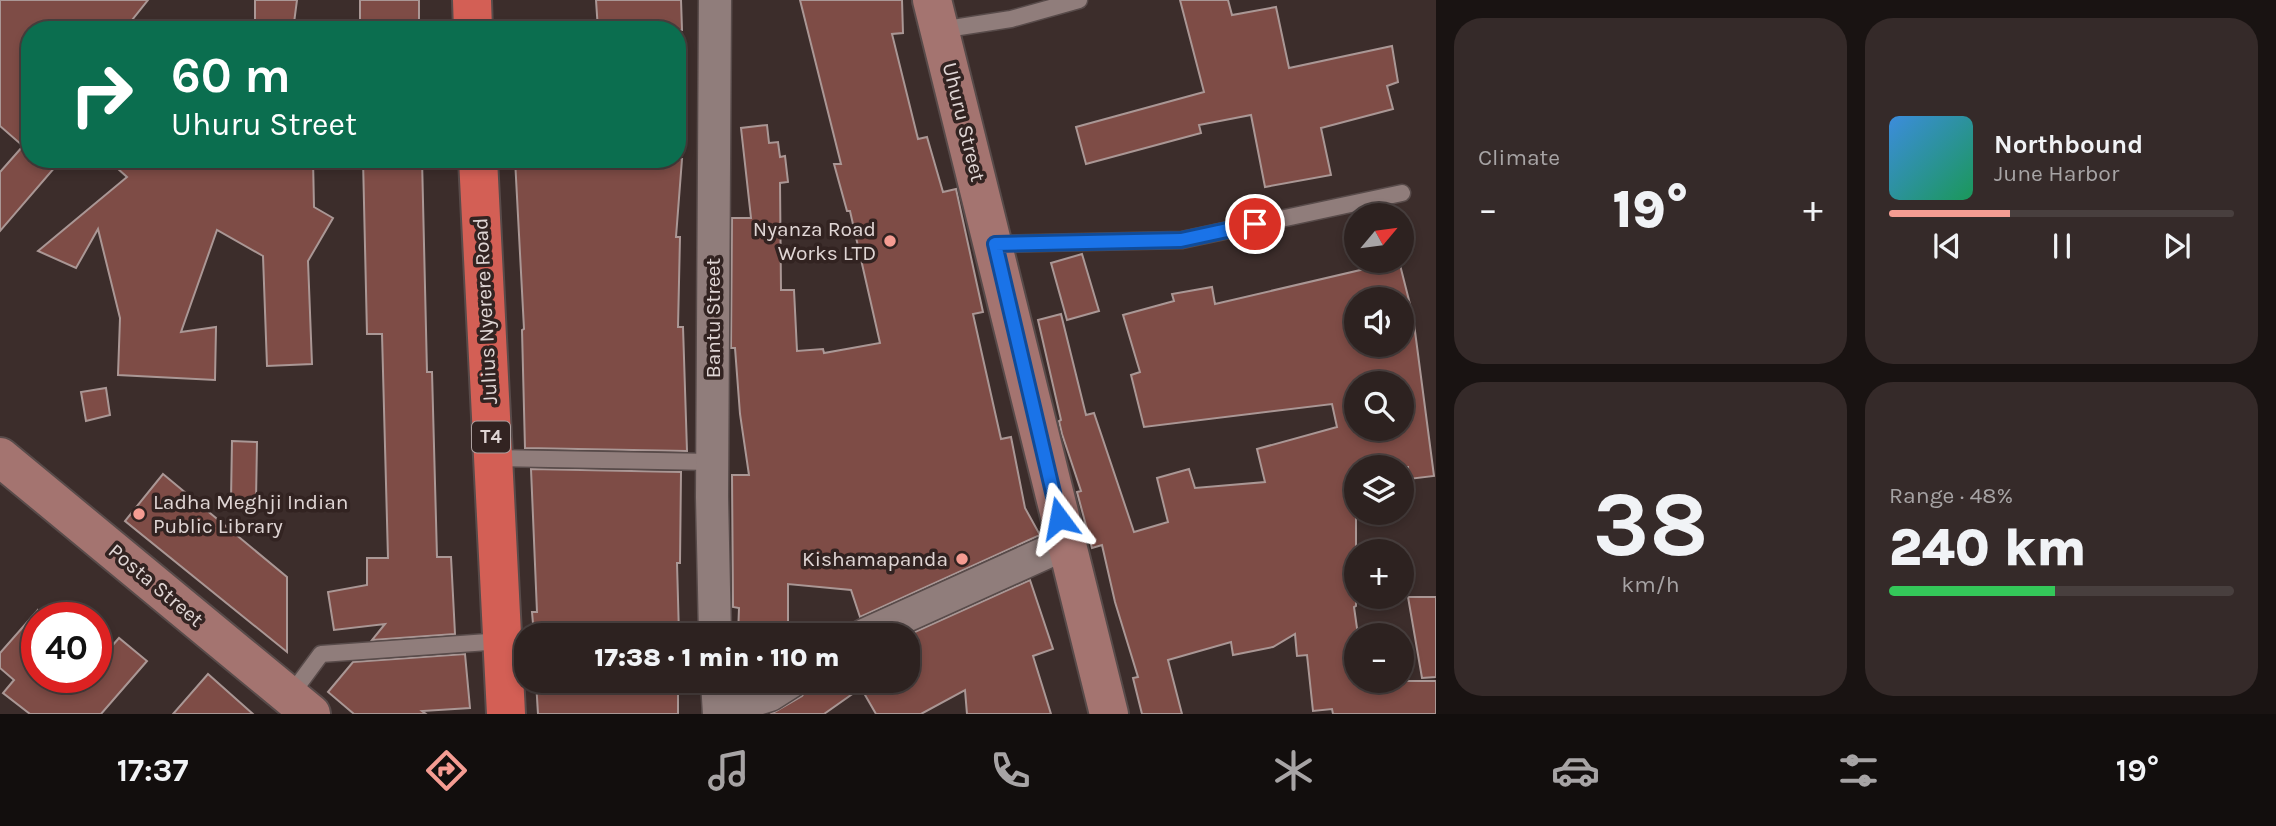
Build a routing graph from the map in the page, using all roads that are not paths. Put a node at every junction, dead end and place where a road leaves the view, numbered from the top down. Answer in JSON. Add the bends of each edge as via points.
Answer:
{"nodes":[{"id":1,"x":472,"y":0,"type":"edge"},
{"id":2,"x":715,"y":0,"type":"edge"},
{"id":3,"x":1079,"y":0,"type":"edge"},
{"id":4,"x":936,"y":15,"type":"edge"},
{"id":5,"x":473,"y":21,"type":"edge"},
{"id":6,"x":478,"y":168,"type":"edge"},
{"id":7,"x":1402,"y":193,"type":"dead end"},
{"id":8,"x":995,"y":244,"type":"junction"},
{"id":9,"x":0,"y":457,"type":"edge"},
{"id":10,"x":492,"y":458,"type":"junction"},
{"id":11,"x":712,"y":462,"type":"junction"},
{"id":12,"x":1065,"y":544,"type":"junction"},
{"id":13,"x":715,"y":623,"type":"edge"},
{"id":14,"x":890,"y":623,"type":"edge"},
{"id":15,"x":502,"y":640,"type":"junction"},
{"id":16,"x":772,"y":693,"type":"edge"},
{"id":17,"x":300,"y":705,"type":"edge"},
{"id":18,"x":715,"y":705,"type":"edge"},
{"id":19,"x":506,"y":714,"type":"edge"},
{"id":20,"x":1109,"y":714,"type":"edge"}],
"edges":[{"from":1,"to":5,"type":"highway"},
{"from":2,"to":11,"type":"street","name":"Bantu Street"},
{"from":3,"to":4,"type":"lane","via":[[1011,19]]},
{"from":4,"to":8,"type":"street","name":"Uhuru Street"},
{"from":6,"to":10,"type":"highway","name":"Julius Nyerere Road","number":"T4"},
{"from":7,"to":8,"type":"lane","via":[[1181,240]]},
{"from":8,"to":12,"type":"street","name":"Uhuru Street"},
{"from":9,"to":17,"type":"street","name":"Posta Street"},
{"from":10,"to":11,"type":"lane"},
{"from":10,"to":15,"type":"highway","name":"Julius Nyerere Road","number":"T4"},
{"from":11,"to":13,"type":"street","name":"Bantu Street"},
{"from":12,"to":14,"type":"street"},
{"from":12,"to":20,"type":"street","name":"Uhuru Street"},
{"from":15,"to":17,"type":"lane","via":[[321,654]]},
{"from":15,"to":19,"type":"highway","name":"Julius Nyerere Road","number":"T4"},
{"from":16,"to":18,"type":"street"}]}
